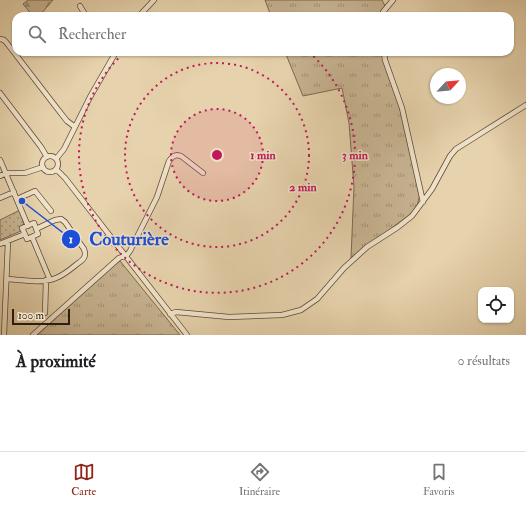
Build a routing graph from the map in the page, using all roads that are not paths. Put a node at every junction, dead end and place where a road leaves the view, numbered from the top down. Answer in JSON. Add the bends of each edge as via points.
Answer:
{"nodes":[{"id":1,"x":154,"y":0,"type":"edge"},
{"id":2,"x":393,"y":0,"type":"edge"},
{"id":3,"x":80,"y":6,"type":"dead end"},
{"id":4,"x":84,"y":12,"type":"edge"},
{"id":5,"x":143,"y":12,"type":"edge"},
{"id":6,"x":383,"y":12,"type":"edge"},
{"id":7,"x":0,"y":39,"type":"edge"},
{"id":8,"x":12,"y":50,"type":"edge"},
{"id":9,"x":17,"y":56,"type":"edge"},
{"id":10,"x":114,"y":56,"type":"edge"},
{"id":11,"x":384,"y":56,"type":"edge"},
{"id":12,"x":0,"y":93,"type":"edge"},
{"id":13,"x":526,"y":105,"type":"edge"},
{"id":14,"x":75,"y":127,"type":"junction"},
{"id":15,"x":47,"y":157,"type":"junction"},
{"id":16,"x":56,"y":159,"type":"junction"},
{"id":17,"x":0,"y":160,"type":"edge"},
{"id":18,"x":43,"y":167,"type":"junction"},
{"id":19,"x":56,"y":169,"type":"junction"},
{"id":20,"x":6,"y":173,"type":"junction"},
{"id":21,"x":203,"y":173,"type":"dead end"},
{"id":22,"x":0,"y":176,"type":"edge"},
{"id":23,"x":14,"y":192,"type":"junction"},
{"id":24,"x":0,"y":198,"type":"edge"},
{"id":25,"x":16,"y":198,"type":"junction"},
{"id":26,"x":423,"y":202,"type":"junction"},
{"id":27,"x":51,"y":211,"type":"dead end"},
{"id":28,"x":28,"y":226,"type":"junction"},
{"id":29,"x":36,"y":229,"type":"junction"},
{"id":30,"x":25,"y":234,"type":"junction"},
{"id":31,"x":32,"y":237,"type":"junction"},
{"id":32,"x":8,"y":241,"type":"junction"},
{"id":33,"x":0,"y":244,"type":"edge"},
{"id":34,"x":125,"y":255,"type":"junction"},
{"id":35,"x":7,"y":279,"type":"junction"},
{"id":36,"x":48,"y":280,"type":"junction"},
{"id":37,"x":45,"y":313,"type":"dead end"},
{"id":38,"x":170,"y":314,"type":"junction"},
{"id":39,"x":4,"y":335,"type":"edge"},
{"id":40,"x":33,"y":335,"type":"edge"},
{"id":41,"x":187,"y":335,"type":"edge"}],
"edges":[{"from":1,"to":5,"type":"street"},
{"from":2,"to":6,"type":"street"},
{"from":3,"to":4,"type":"street"},
{"from":7,"to":8,"type":"street"},
{"from":9,"to":14,"type":"street","via":[[67,121]]},
{"from":10,"to":14,"type":"street"},
{"from":11,"to":26,"type":"street","via":[[402,108]]},
{"from":12,"to":15,"type":"street"},
{"from":13,"to":26,"type":"street","via":[[456,149]]},
{"from":14,"to":16,"type":"street"},
{"from":15,"to":16,"type":"street"},
{"from":15,"to":18,"type":"street","via":[[42,162]]},
{"from":16,"to":19,"type":"street"},
{"from":17,"to":20,"type":"street"},
{"from":18,"to":19,"type":"street","via":[[49,172]]},
{"from":18,"to":20,"type":"street","via":[[25,173]]},
{"from":19,"to":34,"type":"street"},
{"from":20,"to":22,"type":"street"},
{"from":20,"to":23,"type":"street"},
{"from":21,"to":34,"type":"street","via":[[181,156],[172,157],[157,197],[129,253]]},
{"from":23,"to":24,"type":"street"},
{"from":23,"to":25,"type":"street"},
{"from":25,"to":27,"type":"street","via":[[35,191]]},
{"from":25,"to":28,"type":"street"},
{"from":26,"to":38,"type":"street","via":[[412,216],[367,247],[344,268],[317,299],[301,310],[267,316],[229,317],[176,312]]},
{"from":28,"to":29,"type":"street","via":[[34,223]]},
{"from":28,"to":30,"type":"street","via":[[22,228]]},
{"from":29,"to":31,"type":"street","via":[[38,234]]},
{"from":29,"to":36,"type":"street","via":[[61,219],[86,253],[84,259],[65,273]]},
{"from":30,"to":31,"type":"street","via":[[27,239]]},
{"from":30,"to":32,"type":"street"},
{"from":31,"to":36,"type":"street"},
{"from":32,"to":33,"type":"street"},
{"from":32,"to":35,"type":"street"},
{"from":34,"to":38,"type":"street"},
{"from":34,"to":40,"type":"street"},
{"from":35,"to":36,"type":"street"},
{"from":35,"to":39,"type":"street"},
{"from":36,"to":37,"type":"street"},
{"from":38,"to":41,"type":"street"}]}
